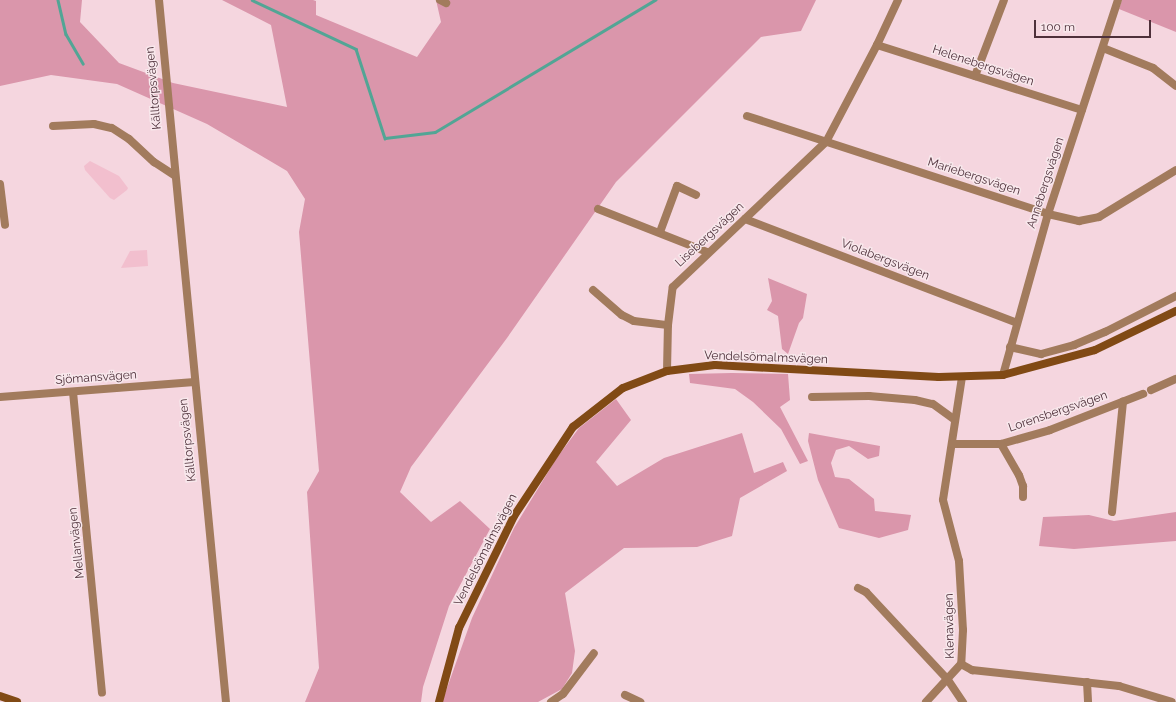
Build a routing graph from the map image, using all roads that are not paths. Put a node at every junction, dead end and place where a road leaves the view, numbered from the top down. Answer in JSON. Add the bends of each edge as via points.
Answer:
{"nodes":[{"id":1,"x":159,"y":0,"type":"edge"},
{"id":2,"x":898,"y":0,"type":"edge"},
{"id":3,"x":1004,"y":0,"type":"edge"},
{"id":4,"x":1118,"y":0,"type":"edge"},
{"id":5,"x":878,"y":45,"type":"junction"},
{"id":6,"x":1103,"y":48,"type":"junction"},
{"id":7,"x":975,"y":76,"type":"junction"},
{"id":8,"x":1176,"y":86,"type":"edge"},
{"id":9,"x":1082,"y":110,"type":"junction"},
{"id":10,"x":747,"y":116,"type":"dead end"},
{"id":11,"x":53,"y":126,"type":"dead end"},
{"id":12,"x":826,"y":142,"type":"junction"},
{"id":13,"x":1176,"y":170,"type":"edge"},
{"id":14,"x":174,"y":175,"type":"junction"},
{"id":15,"x":0,"y":184,"type":"edge"},
{"id":16,"x":696,"y":195,"type":"dead end"},
{"id":17,"x":598,"y":209,"type":"dead end"},
{"id":18,"x":1048,"y":214,"type":"junction"},
{"id":19,"x":745,"y":219,"type":"junction"},
{"id":20,"x":5,"y":226,"type":"dead end"},
{"id":21,"x":660,"y":232,"type":"junction"},
{"id":22,"x":707,"y":252,"type":"junction"},
{"id":23,"x":593,"y":290,"type":"dead end"},
{"id":24,"x":1176,"y":296,"type":"edge"},
{"id":25,"x":1176,"y":311,"type":"edge"},
{"id":26,"x":1017,"y":323,"type":"junction"},
{"id":27,"x":668,"y":325,"type":"junction"},
{"id":28,"x":1010,"y":347,"type":"junction"},
{"id":29,"x":667,"y":371,"type":"junction"},
{"id":30,"x":1003,"y":375,"type":"junction"},
{"id":31,"x":962,"y":377,"type":"junction"},
{"id":32,"x":1176,"y":379,"type":"edge"},
{"id":33,"x":194,"y":382,"type":"junction"},
{"id":34,"x":74,"y":392,"type":"junction"},
{"id":35,"x":0,"y":397,"type":"edge"},
{"id":36,"x":812,"y":397,"type":"dead end"},
{"id":37,"x":1123,"y":402,"type":"junction"},
{"id":38,"x":954,"y":419,"type":"junction"},
{"id":39,"x":952,"y":444,"type":"junction"},
{"id":40,"x":1001,"y":444,"type":"junction"},
{"id":41,"x":1023,"y":497,"type":"dead end"},
{"id":42,"x":1112,"y":512,"type":"dead end"},
{"id":43,"x":858,"y":588,"type":"dead end"},
{"id":44,"x":594,"y":653,"type":"dead end"},
{"id":45,"x":961,"y":664,"type":"junction"},
{"id":46,"x":948,"y":680,"type":"junction"},
{"id":47,"x":1087,"y":682,"type":"junction"},
{"id":48,"x":102,"y":693,"type":"dead end"},
{"id":49,"x":625,"y":695,"type":"dead end"},
{"id":50,"x":0,"y":696,"type":"edge"},
{"id":51,"x":18,"y":702,"type":"edge"},
{"id":52,"x":226,"y":702,"type":"edge"},
{"id":53,"x":439,"y":702,"type":"edge"},
{"id":54,"x":551,"y":702,"type":"edge"},
{"id":55,"x":640,"y":702,"type":"edge"},
{"id":56,"x":926,"y":702,"type":"edge"},
{"id":57,"x":963,"y":702,"type":"edge"},
{"id":58,"x":1088,"y":702,"type":"edge"},
{"id":59,"x":1172,"y":702,"type":"edge"}],
"edges":[{"from":1,"to":14,"type":"street","name":"Källtorpsvägen"},
{"from":2,"to":5,"type":"street","name":"Lisebergsvägen"},
{"from":3,"to":7,"type":"street"},
{"from":4,"to":6,"type":"street","name":"Annebergsvägen"},
{"from":5,"to":7,"type":"street","name":"Helenebergsvägen"},
{"from":5,"to":12,"type":"street","name":"Lisebergsvägen"},
{"from":6,"to":8,"type":"street","via":[[1153,68]]},
{"from":6,"to":9,"type":"street","name":"Annebergsvägen"},
{"from":7,"to":9,"type":"street","name":"Helenebergsvägen"},
{"from":9,"to":18,"type":"street","name":"Annebergsvägen"},
{"from":10,"to":12,"type":"street"},
{"from":11,"to":14,"type":"street","via":[[94,124],[112,128]]},
{"from":12,"to":18,"type":"street","name":"Mariebergsvägen"},
{"from":12,"to":19,"type":"street","name":"Lisebergsvägen"},
{"from":13,"to":18,"type":"street","name":"Mariebergsvägen","via":[[1099,217],[1079,221]]},
{"from":14,"to":33,"type":"street","name":"Källtorpsvägen"},
{"from":15,"to":20,"type":"street"},
{"from":16,"to":21,"type":"street","via":[[677,186]]},
{"from":17,"to":21,"type":"street"},
{"from":18,"to":26,"type":"street","name":"Annebergsvägen"},
{"from":19,"to":22,"type":"street","name":"Lisebergsvägen"},
{"from":19,"to":26,"type":"street","name":"Violabergsvägen"},
{"from":21,"to":22,"type":"street"},
{"from":22,"to":27,"type":"street","name":"Lisebergsvägen","via":[[673,287]]},
{"from":23,"to":27,"type":"street","via":[[622,315],[634,321]]},
{"from":24,"to":28,"type":"street","via":[[1074,345],[1041,354]]},
{"from":25,"to":30,"type":"street","name":"Vendelsömalmsvägen","via":[[1095,350]]},
{"from":26,"to":28,"type":"street","name":"Annebergsvägen"},
{"from":27,"to":29,"type":"street","name":"Lisebergsvägen"},
{"from":28,"to":30,"type":"street","name":"Annebergsvägen"},
{"from":29,"to":31,"type":"street","name":"Vendelsömalmsvägen","via":[[715,366]]},
{"from":29,"to":53,"type":"street","name":"Vendelsömalmsvägen","via":[[623,388],[603,401],[573,427],[551,457],[514,516],[459,628]]},
{"from":30,"to":31,"type":"street","name":"Vendelsömalmsvägen"},
{"from":31,"to":38,"type":"street","name":"Klenavägen"},
{"from":32,"to":37,"type":"street","name":"Lorensbergsvägen"},
{"from":33,"to":34,"type":"street","name":"Sjömansvägen"},
{"from":33,"to":52,"type":"street","name":"Källtorpsvägen"},
{"from":34,"to":35,"type":"street","name":"Sjömansvägen"},
{"from":34,"to":48,"type":"street","name":"Mellanvägen"},
{"from":36,"to":38,"type":"street","via":[[869,396],[915,400],[933,404]]},
{"from":37,"to":40,"type":"street","name":"Lorensbergsvägen","via":[[1050,430]]},
{"from":37,"to":42,"type":"street","name":"Lorensbergsvägen"},
{"from":38,"to":39,"type":"street","name":"Klenavägen"},
{"from":39,"to":40,"type":"street","name":"Lorensbergsvägen"},
{"from":39,"to":45,"type":"street","name":"Klenavägen","via":[[943,500],[959,561],[963,630]]},
{"from":40,"to":41,"type":"street","via":[[1021,480]]},
{"from":43,"to":46,"type":"street","via":[[866,592]]},
{"from":44,"to":54,"type":"street","via":[[571,685]]},
{"from":45,"to":46,"type":"street"},
{"from":45,"to":47,"type":"street","name":"Klenavägen","via":[[972,670]]},
{"from":46,"to":56,"type":"street"},
{"from":46,"to":57,"type":"street"},
{"from":47,"to":58,"type":"street"},
{"from":47,"to":59,"type":"street","name":"Klenavägen","via":[[1119,686]]},
{"from":49,"to":55,"type":"street"},
{"from":50,"to":51,"type":"street"}]}
